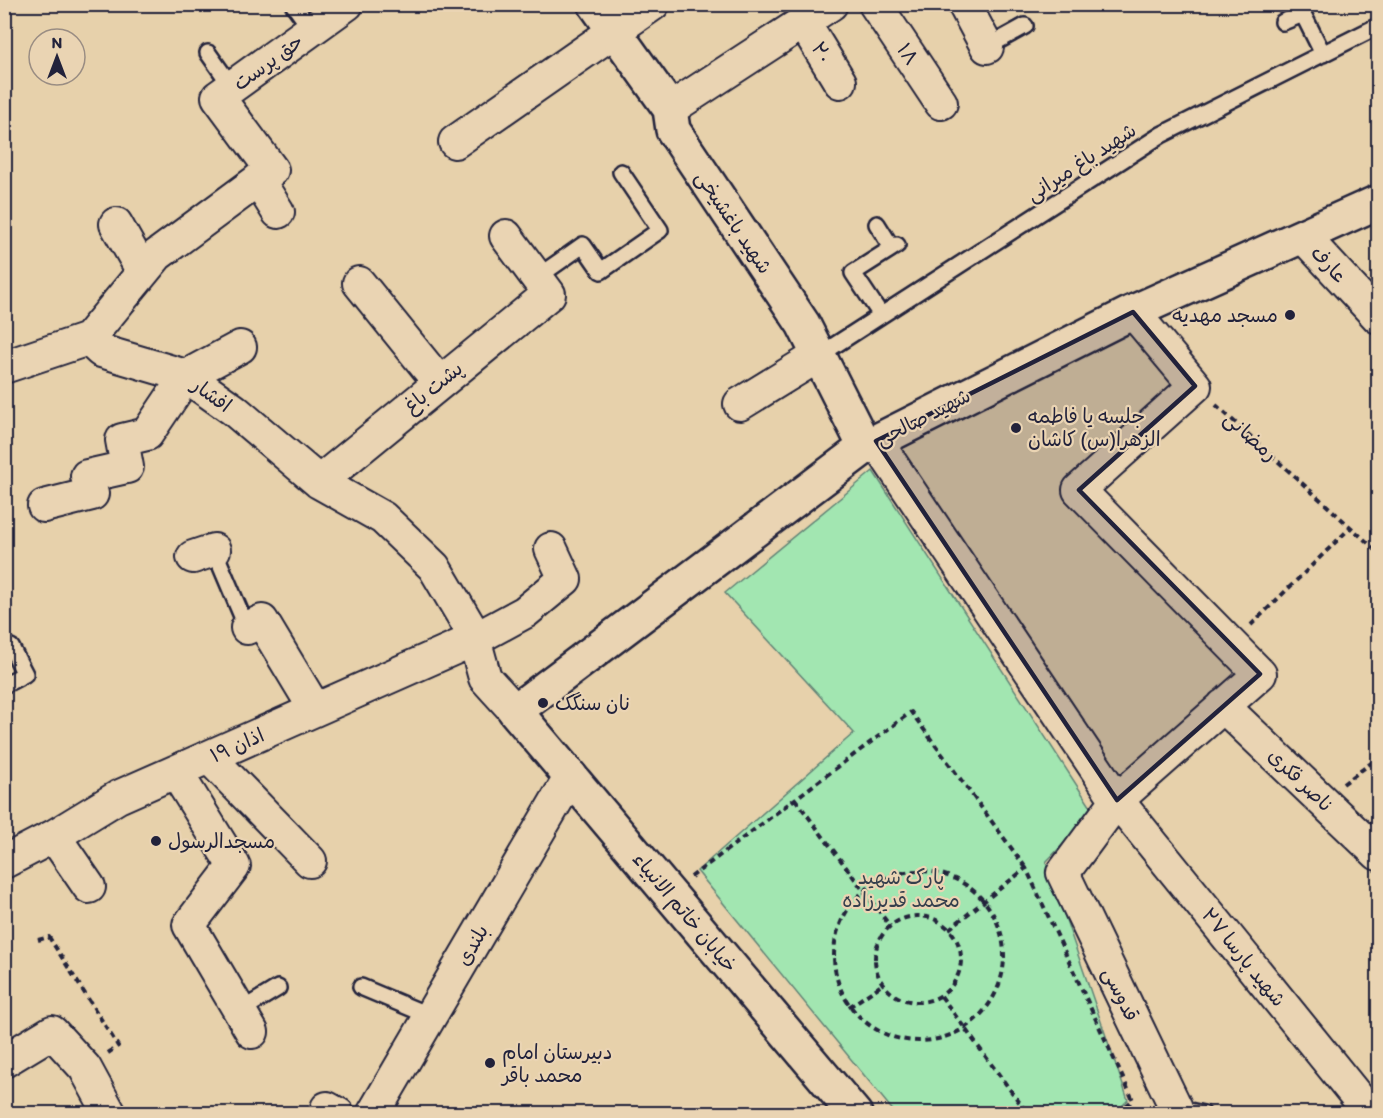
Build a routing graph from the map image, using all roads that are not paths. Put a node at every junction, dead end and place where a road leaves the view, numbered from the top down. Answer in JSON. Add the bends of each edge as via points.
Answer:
{"nodes":[{"id":1,"x":293,"y":4,"type":"edge"},
{"id":2,"x":347,"y":4,"type":"edge"},
{"id":3,"x":596,"y":4,"type":"edge"},
{"id":4,"x":653,"y":4,"type":"edge"},
{"id":5,"x":831,"y":4,"type":"edge"},
{"id":6,"x":875,"y":4,"type":"edge"},
{"id":7,"x":964,"y":4,"type":"edge"},
{"id":8,"x":1283,"y":22,"type":"dead end"},
{"id":9,"x":804,"y":23,"type":"junction"},
{"id":10,"x":1025,"y":26,"type":"dead end"},
{"id":11,"x":1378,"y":26,"type":"edge"},
{"id":12,"x":312,"y":30,"type":"junction"},
{"id":13,"x":615,"y":32,"type":"junction"},
{"id":14,"x":987,"y":47,"type":"joint"},
{"id":15,"x":208,"y":53,"type":"dead end"},
{"id":16,"x":1323,"y":54,"type":"junction"},
{"id":17,"x":840,"y":82,"type":"dead end"},
{"id":18,"x":225,"y":92,"type":"junction"},
{"id":19,"x":941,"y":103,"type":"dead end"},
{"id":20,"x":670,"y":110,"type":"junction"},
{"id":21,"x":455,"y":142,"type":"dead end"},
{"id":22,"x":621,"y":172,"type":"dead end"},
{"id":23,"x":258,"y":180,"type":"junction"},
{"id":24,"x":1378,"y":202,"type":"edge"},
{"id":25,"x":278,"y":212,"type":"dead end"},
{"id":26,"x":116,"y":224,"type":"dead end"},
{"id":27,"x":877,"y":224,"type":"dead end"},
{"id":28,"x":506,"y":236,"type":"dead end"},
{"id":29,"x":1303,"y":236,"type":"junction"},
{"id":30,"x":143,"y":272,"type":"junction"},
{"id":31,"x":358,"y":283,"type":"dead end"},
{"id":32,"x":543,"y":286,"type":"junction"},
{"id":33,"x":1133,"y":312,"type":"junction"},
{"id":34,"x":881,"y":315,"type":"junction"},
{"id":35,"x":1378,"y":317,"type":"edge"},
{"id":36,"x":88,"y":339,"type":"junction"},
{"id":37,"x":240,"y":347,"type":"dead end"},
{"id":38,"x":818,"y":356,"type":"junction"},
{"id":39,"x":4,"y":367,"type":"edge"},
{"id":40,"x":186,"y":376,"type":"junction"},
{"id":41,"x":439,"y":382,"type":"junction"},
{"id":42,"x":740,"y":404,"type":"dead end"},
{"id":43,"x":870,"y":444,"type":"junction"},
{"id":44,"x":319,"y":482,"type":"junction"},
{"id":45,"x":44,"y":506,"type":"dead end"},
{"id":46,"x":551,"y":549,"type":"dead end"},
{"id":47,"x":203,"y":554,"type":"dead end"},
{"id":48,"x":248,"y":628,"type":"joint"},
{"id":49,"x":475,"y":639,"type":"junction"},
{"id":50,"x":11,"y":647,"type":"dead end"},
{"id":51,"x":4,"y":685,"type":"edge"},
{"id":52,"x":1223,"y":706,"type":"junction"},
{"id":53,"x":315,"y":709,"type":"junction"},
{"id":54,"x":515,"y":711,"type":"junction"},
{"id":55,"x":209,"y":757,"type":"junction"},
{"id":56,"x":176,"y":772,"type":"junction"},
{"id":57,"x":571,"y":777,"type":"junction"},
{"id":58,"x":1117,"y":800,"type":"junction"},
{"id":59,"x":54,"y":836,"type":"junction"},
{"id":60,"x":1378,"y":854,"type":"edge"},
{"id":61,"x":310,"y":861,"type":"dead end"},
{"id":62,"x":4,"y":862,"type":"edge"},
{"id":63,"x":89,"y":887,"type":"dead end"},
{"id":64,"x":361,"y":987,"type":"dead end"},
{"id":65,"x":278,"y":988,"type":"dead end"},
{"id":66,"x":430,"y":1016,"type":"junction"},
{"id":67,"x":246,"y":1021,"type":"joint"},
{"id":68,"x":4,"y":1061,"type":"edge"},
{"id":69,"x":1183,"y":1112,"type":"edge"},
{"id":70,"x":110,"y":1113,"type":"edge"},
{"id":71,"x":373,"y":1113,"type":"edge"},
{"id":72,"x":855,"y":1113,"type":"edge"},
{"id":73,"x":1371,"y":1113,"type":"edge"}],
"edges":[{"from":1,"to":12,"type":"lane"},
{"from":2,"to":12,"type":"street","name":"حق پرست"},
{"from":3,"to":13,"type":"street","name":"شهید باغشیخی"},
{"from":4,"to":13,"type":"street"},
{"from":5,"to":9,"type":"street"},
{"from":6,"to":19,"type":"street","name":"۱۸"},
{"from":7,"to":14,"type":"street"},
{"from":8,"to":16,"type":"lane","via":[[1303,14]]},
{"from":9,"to":17,"type":"street","name":"۲۰"},
{"from":9,"to":20,"type":"street"},
{"from":10,"to":14,"type":"lane"},
{"from":11,"to":16,"type":"lane","name":"شهید باغ میرانی"},
{"from":12,"to":18,"type":"street","name":"حق پرست"},
{"from":13,"to":20,"type":"street","name":"شهید باغشیخی"},
{"from":13,"to":21,"type":"street","via":[[532,105]]},
{"from":15,"to":18,"type":"lane"},
{"from":16,"to":34,"type":"lane","name":"شهید باغ میرانی","via":[[1161,135]]},
{"from":18,"to":23,"type":"street","via":[[272,170]]},
{"from":20,"to":38,"type":"street","name":"شهید باغشیخی","via":[[673,130],[803,324]]},
{"from":22,"to":32,"type":"lane","via":[[660,230],[601,271],[583,245]]},
{"from":23,"to":25,"type":"street"},
{"from":23,"to":30,"type":"street","via":[[157,255]]},
{"from":24,"to":29,"type":"street","name":"شهید صالحی"},
{"from":26,"to":30,"type":"street"},
{"from":27,"to":34,"type":"lane","via":[[895,247],[853,273]]},
{"from":28,"to":32,"type":"street"},
{"from":29,"to":33,"type":"street","name":"شهید صالحی"},
{"from":29,"to":35,"type":"street","name":"عارف"},
{"from":30,"to":36,"type":"street"},
{"from":31,"to":41,"type":"street"},
{"from":32,"to":41,"type":"street","name":"پشت باغ"},
{"from":33,"to":43,"type":"street","name":"شهید صالحی"},
{"from":33,"to":52,"type":"street","via":[[1195,386],[1079,490],[1260,674]]},
{"from":34,"to":38,"type":"lane","name":"شهید باغ میرانی"},
{"from":36,"to":39,"type":"street"},
{"from":36,"to":40,"type":"street","name":"افشار","via":[[101,351]]},
{"from":37,"to":40,"type":"street"},
{"from":38,"to":42,"type":"street"},
{"from":38,"to":43,"type":"street","name":"شهید باغشیخی"},
{"from":40,"to":44,"type":"street","name":"افشار","via":[[234,410]]},
{"from":40,"to":45,"type":"street","via":[[147,434],[122,440],[128,467],[87,476],[92,494]]},
{"from":41,"to":44,"type":"street","name":"پشت باغ"},
{"from":43,"to":54,"type":"street","name":"شهید صالحی"},
{"from":43,"to":58,"type":"street","name":"شهید پارسا ۲۷"},
{"from":44,"to":49,"type":"street","name":"افشار","via":[[383,518],[434,567]]},
{"from":46,"to":49,"type":"street","name":"اذان ۱۹","via":[[565,579],[525,612]]},
{"from":47,"to":48,"type":"lane"},
{"from":48,"to":53,"type":"street","via":[[262,621]]},
{"from":49,"to":53,"type":"street","name":"اذان ۱۹"},
{"from":49,"to":54,"type":"street","name":"افشار","via":[[484,678]]},
{"from":50,"to":51,"type":"lane","via":[[25,674]]},
{"from":52,"to":58,"type":"street"},
{"from":52,"to":60,"type":"street","name":"ناصر فکری"},
{"from":53,"to":55,"type":"street","name":"اذان ۱۹"},
{"from":54,"to":57,"type":"street","name":"خیابان خاتم الانبیاء"},
{"from":55,"to":56,"type":"street","name":"اذان ۱۹"},
{"from":55,"to":61,"type":"street"},
{"from":56,"to":59,"type":"street","name":"اذان ۱۹","via":[[118,797]]},
{"from":56,"to":67,"type":"street","via":[[234,866],[189,925]]},
{"from":57,"to":66,"type":"street","name":"بلندی"},
{"from":57,"to":72,"type":"street","name":"خیابان خاتم الانبیاء"},
{"from":58,"to":69,"type":"street","name":"قدوسی","via":[[1063,873]]},
{"from":58,"to":73,"type":"street","name":"شهید پارسا ۲۷"},
{"from":59,"to":62,"type":"street","name":"اذان ۱۹"},
{"from":59,"to":63,"type":"street"},
{"from":64,"to":66,"type":"lane"},
{"from":65,"to":67,"type":"lane"},
{"from":66,"to":71,"type":"street","name":"بلندی"},
{"from":68,"to":70,"type":"street","via":[[52,1032],[85,1068]]}]}
